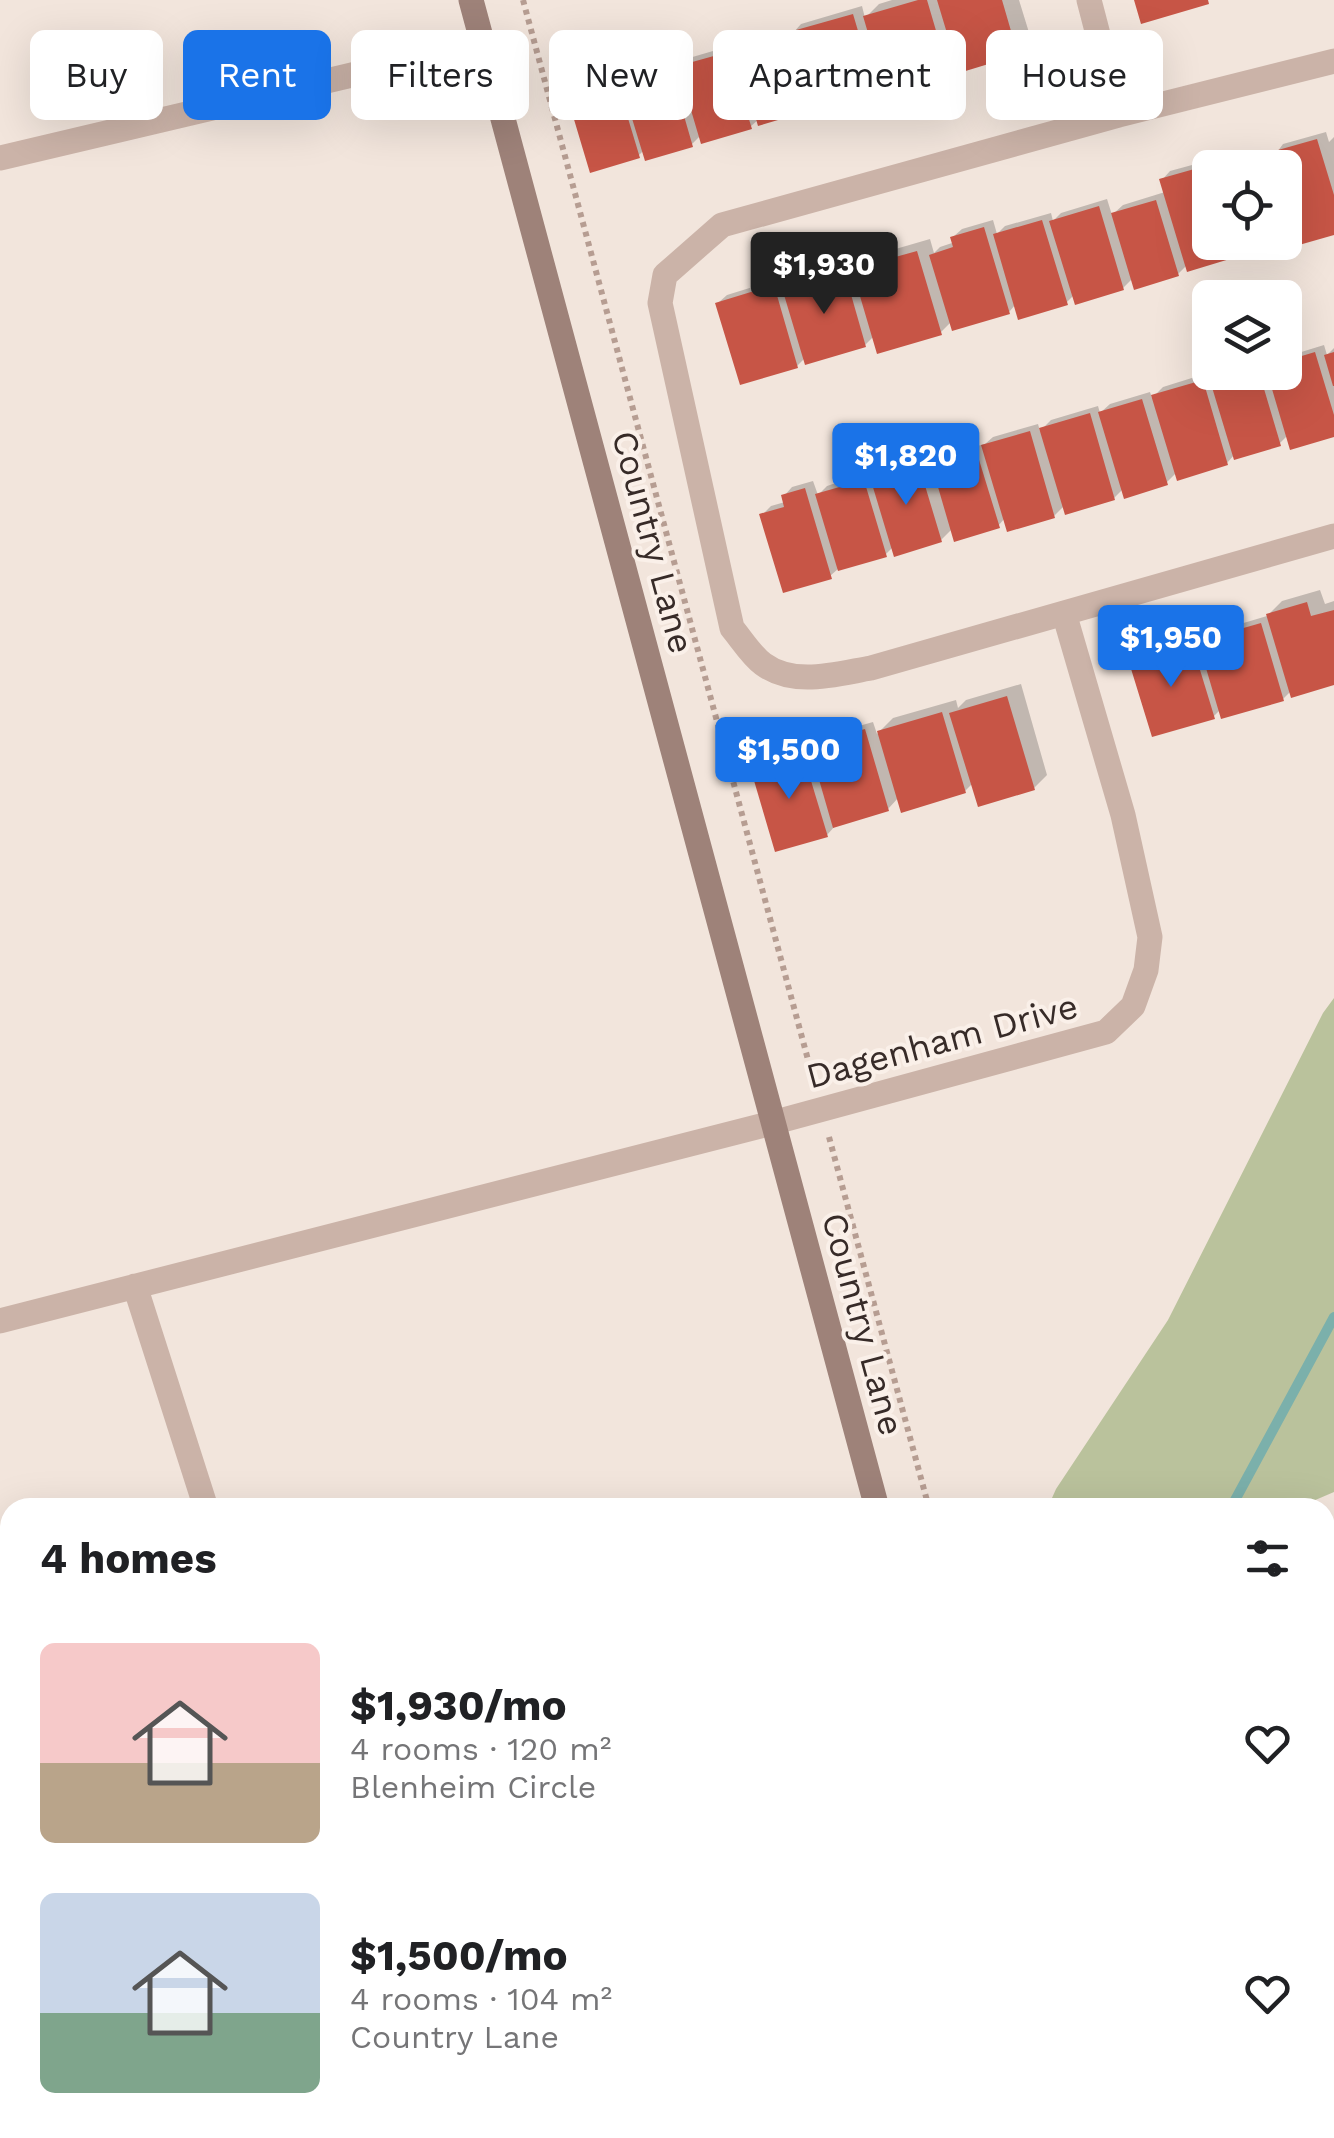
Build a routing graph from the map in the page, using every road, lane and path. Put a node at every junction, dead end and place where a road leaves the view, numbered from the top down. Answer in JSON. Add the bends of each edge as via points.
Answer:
{"nodes":[{"id":1,"x":472,"y":0,"type":"edge"},
{"id":2,"x":523,"y":0,"type":"edge"},
{"id":3,"x":1089,"y":0,"type":"edge"},
{"id":4,"x":480,"y":30,"type":"edge"},
{"id":5,"x":1097,"y":30,"type":"edge"},
{"id":6,"x":1334,"y":61,"type":"edge"},
{"id":7,"x":351,"y":75,"type":"edge"},
{"id":8,"x":1163,"y":104,"type":"edge"},
{"id":9,"x":503,"y":120,"type":"edge"},
{"id":10,"x":1101,"y":120,"type":"edge"},
{"id":11,"x":0,"y":158,"type":"edge"},
{"id":12,"x":1334,"y":536,"type":"edge"},
{"id":13,"x":1064,"y":613,"type":"junction"},
{"id":14,"x":813,"y":1080,"type":"dead end"},
{"id":15,"x":772,"y":1123,"type":"junction"},
{"id":16,"x":832,"y":1149,"type":"dead end"},
{"id":17,"x":135,"y":1286,"type":"junction"},
{"id":18,"x":0,"y":1321,"type":"edge"},
{"id":19,"x":203,"y":1498,"type":"edge"},
{"id":20,"x":874,"y":1498,"type":"edge"},
{"id":21,"x":926,"y":1498,"type":"edge"}],
"edges":[{"from":1,"to":4,"type":"street","name":"Country Lane"},
{"from":2,"to":14,"type":"path"},
{"from":3,"to":5,"type":"street"},
{"from":6,"to":8,"type":"street"},
{"from":7,"to":11,"type":"street"},
{"from":9,"to":15,"type":"street","name":"Country Lane"},
{"from":10,"to":13,"type":"street","via":[[722,225],[665,276],[660,303],[732,628],[760,662],[782,676],[820,678]]},
{"from":12,"to":13,"type":"street"},
{"from":13,"to":15,"type":"street","name":"Dagenham Drive","via":[[1123,815],[1150,937],[1133,1006],[1106,1032]]},
{"from":15,"to":17,"type":"street","name":"Dagenham Drive"},
{"from":15,"to":20,"type":"street","name":"Country Lane"},
{"from":16,"to":21,"type":"path"},
{"from":17,"to":18,"type":"street","name":"Dagenham Drive"},
{"from":17,"to":19,"type":"street"}]}
